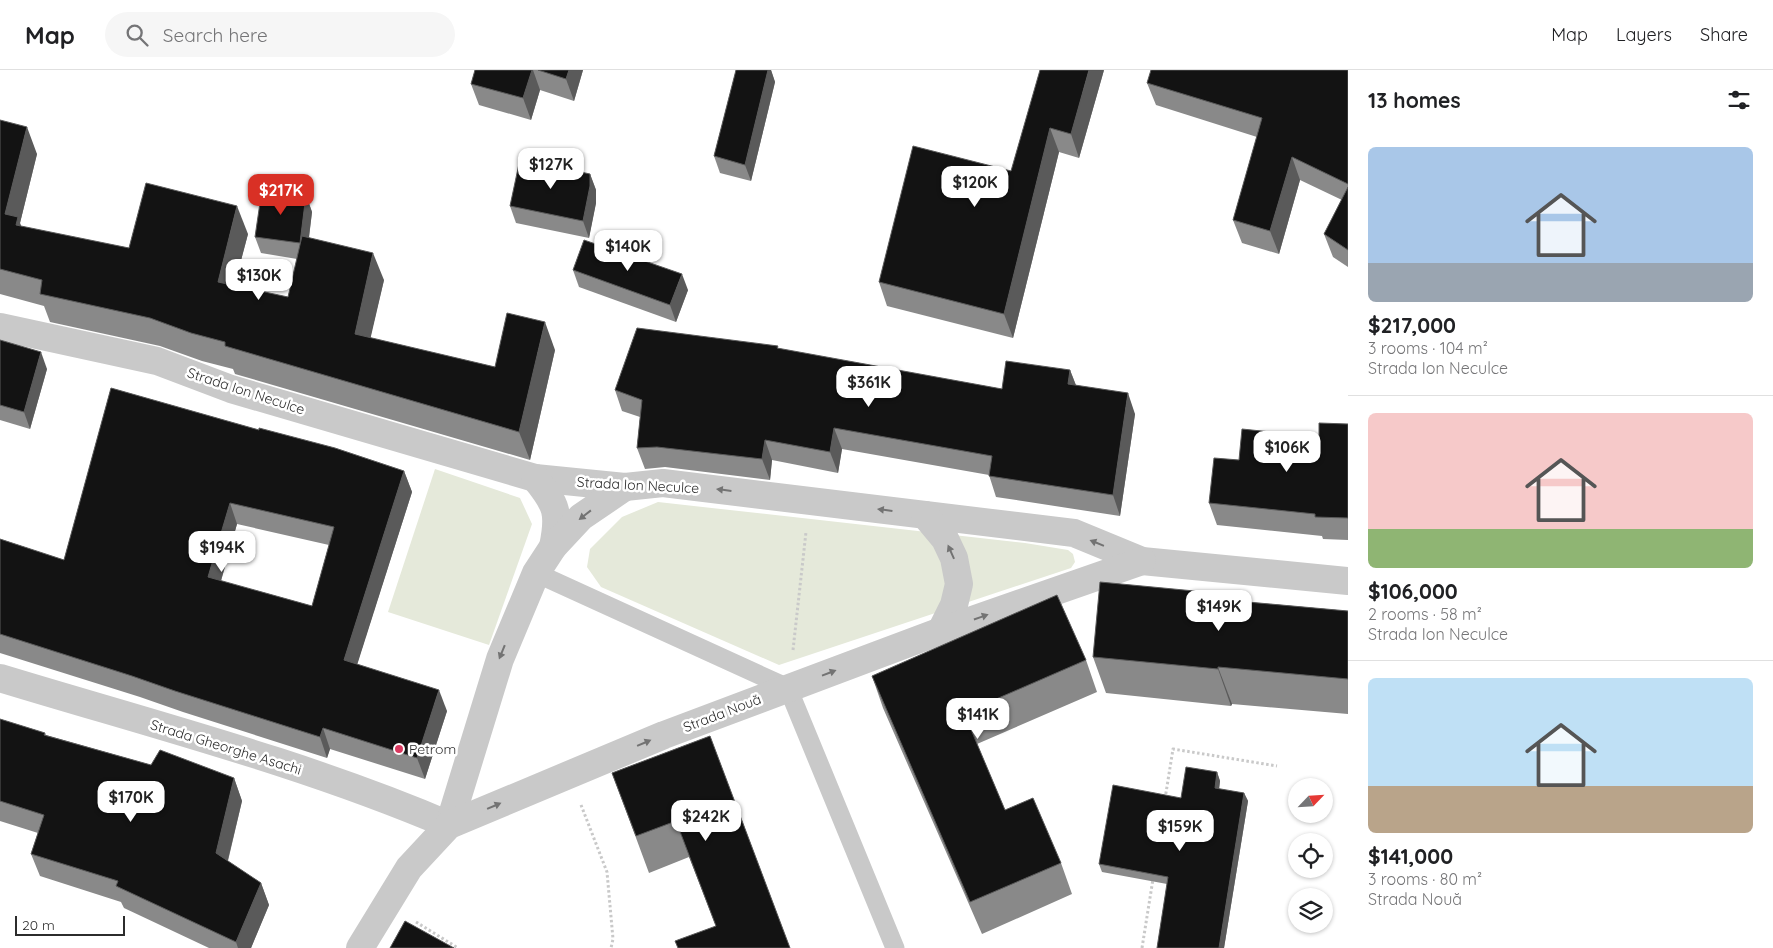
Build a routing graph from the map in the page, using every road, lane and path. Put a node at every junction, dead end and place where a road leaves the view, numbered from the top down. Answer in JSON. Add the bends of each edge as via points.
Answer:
{"nodes":[{"id":1,"x":0,"y":327,"type":"edge"},
{"id":2,"x":535,"y":478,"type":"junction"},
{"id":3,"x":624,"y":487,"type":"junction"},
{"id":4,"x":810,"y":500,"type":"junction"},
{"id":5,"x":925,"y":515,"type":"junction"},
{"id":6,"x":553,"y":547,"type":"junction"},
{"id":7,"x":1142,"y":561,"type":"junction"},
{"id":8,"x":536,"y":573,"type":"junction"},
{"id":9,"x":1348,"y":581,"type":"edge"},
{"id":10,"x":941,"y":631,"type":"junction"},
{"id":11,"x":0,"y":678,"type":"edge"},
{"id":12,"x":788,"y":688,"type":"junction"},
{"id":13,"x":1277,"y":766,"type":"dead end"},
{"id":14,"x":569,"y":774,"type":"junction"},
{"id":15,"x":1164,"y":806,"type":"edge"},
{"id":16,"x":449,"y":825,"type":"junction"},
{"id":17,"x":1154,"y":872,"type":"edge"},
{"id":18,"x":387,"y":903,"type":"junction"},
{"id":19,"x":360,"y":948,"type":"edge"},
{"id":20,"x":458,"y":948,"type":"edge"},
{"id":21,"x":611,"y":948,"type":"edge"},
{"id":22,"x":895,"y":948,"type":"edge"},
{"id":23,"x":1142,"y":948,"type":"edge"}],
"edges":[{"from":1,"to":2,"type":"street","name":"Strada Ion Neculce","via":[[157,361],[231,389]]},
{"from":2,"to":3,"type":"street","name":"Strada Ion Neculce"},
{"from":2,"to":6,"type":"street","via":[[550,497],[557,517]]},
{"from":4,"to":3,"type":"street","name":"Strada Ion Neculce","one_way":true,"via":[[663,483]]},
{"from":3,"to":6,"type":"street","one_way":true,"via":[[581,517]]},
{"from":5,"to":4,"type":"street","name":"Strada Ion Neculce","one_way":true},
{"from":4,"to":12,"type":"path"},
{"from":7,"to":5,"type":"street","name":"Strada Ion Neculce","one_way":true,"via":[[1074,533]]},
{"from":10,"to":5,"type":"street","one_way":true,"via":[[954,605],[959,584],[954,558],[945,539]]},
{"from":6,"to":8,"type":"street"},
{"from":7,"to":9,"type":"street","name":"Strada Ion Neculce"},
{"from":10,"to":7,"type":"street","name":"Strada Nouă","one_way":true},
{"from":8,"to":12,"type":"lane"},
{"from":8,"to":16,"type":"street","one_way":true,"via":[[500,659]]},
{"from":12,"to":10,"type":"street","name":"Strada Nouă","one_way":true},
{"from":11,"to":16,"type":"street","name":"Strada Gheorghe Asachi","via":[[330,778]]},
{"from":14,"to":12,"type":"street","name":"Strada Nouă","one_way":true},
{"from":12,"to":22,"type":"lane"},
{"from":13,"to":15,"type":"path","via":[[1173,749]]},
{"from":16,"to":14,"type":"street","name":"Strada Nouă","one_way":true},
{"from":14,"to":21,"type":"path","via":[[607,872]]},
{"from":16,"to":18,"type":"street","name":"Strada Nouă","via":[[409,868]]},
{"from":17,"to":23,"type":"path"},
{"from":18,"to":19,"type":"street","name":"Strada Nouă"},
{"from":18,"to":20,"type":"path"}]}
